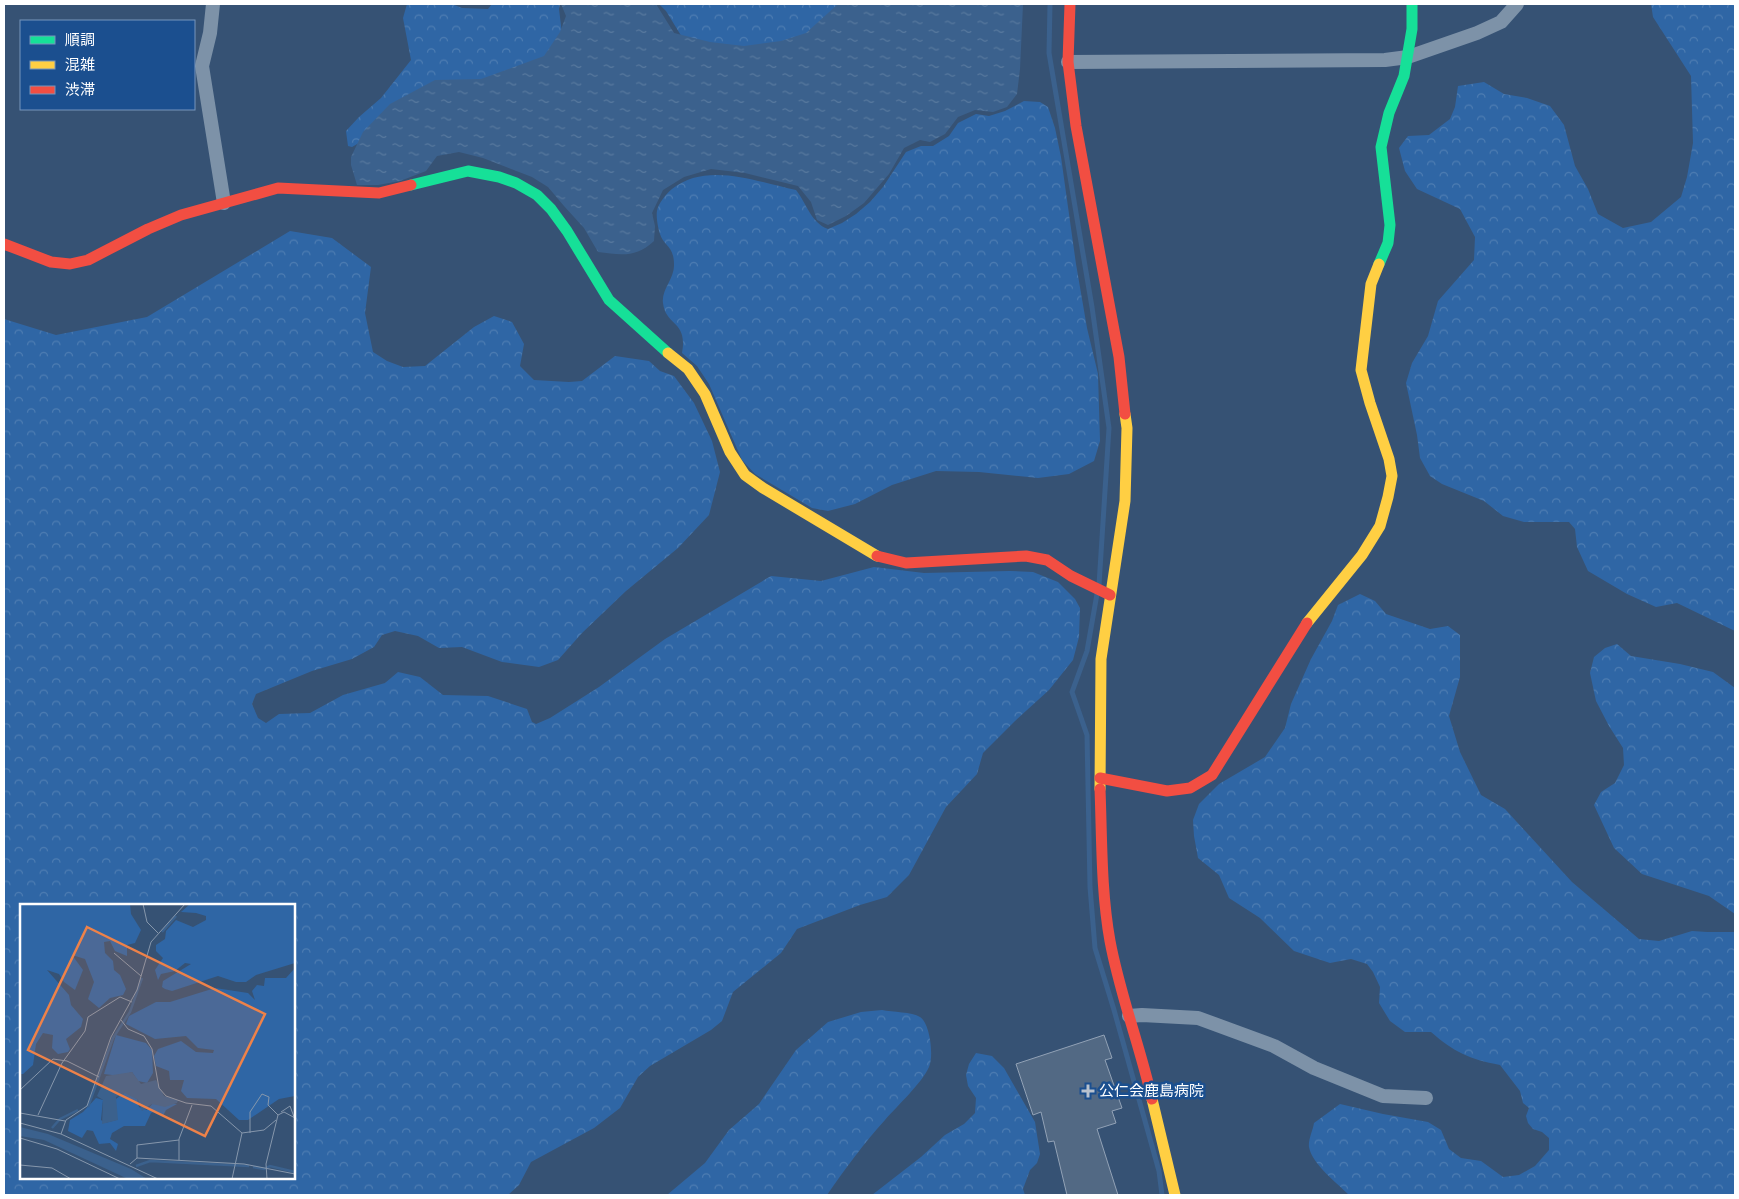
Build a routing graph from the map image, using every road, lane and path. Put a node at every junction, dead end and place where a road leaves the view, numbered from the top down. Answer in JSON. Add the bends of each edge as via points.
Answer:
{"nodes":[{"id":1,"x":213,"y":4,"type":"edge"},
{"id":2,"x":1070,"y":4,"type":"edge"},
{"id":3,"x":1412,"y":4,"type":"edge"},
{"id":4,"x":1517,"y":4,"type":"edge"},
{"id":5,"x":1408,"y":57,"type":"junction"},
{"id":6,"x":1068,"y":62,"type":"junction"},
{"id":7,"x":224,"y":203,"type":"junction"},
{"id":8,"x":4,"y":244,"type":"edge"},
{"id":9,"x":1101,"y":591,"type":"junction"},
{"id":10,"x":1100,"y":778,"type":"junction"},
{"id":11,"x":1129,"y":1016,"type":"junction"},
{"id":12,"x":1426,"y":1098,"type":"dead end"},
{"id":13,"x":1175,"y":1195,"type":"edge"}],
"edges":[{"from":1,"to":7,"type":"street","via":[[202,66]]},
{"from":2,"to":6,"type":"street"},
{"from":3,"to":5,"type":"street"},
{"from":4,"to":5,"type":"street","via":[[1501,22]]},
{"from":5,"to":6,"type":"street","via":[[1385,60]]},
{"from":5,"to":10,"type":"street","via":[[1381,147],[1390,225],[1388,243],[1371,284],[1361,370],[1392,476],[1380,526],[1362,555],[1301,630],[1212,775],[1190,788],[1167,791]]},
{"from":6,"to":9,"type":"street","via":[[1076,126],[1119,357],[1127,428],[1125,502]]},
{"from":7,"to":8,"type":"street","via":[[180,215],[88,260],[70,264],[51,262]]},
{"from":7,"to":9,"type":"street","via":[[278,188],[378,193],[468,171],[516,183],[551,209],[609,300],[688,369],[705,394],[730,452],[745,474],[763,488],[874,555],[906,562],[1026,556],[1047,560]]},
{"from":9,"to":10,"type":"street"},
{"from":10,"to":11,"type":"street","via":[[1103,896],[1110,941]]},
{"from":11,"to":12,"type":"street","via":[[1198,1018],[1274,1046],[1314,1068],[1384,1096]]},
{"from":11,"to":13,"type":"street"}]}
